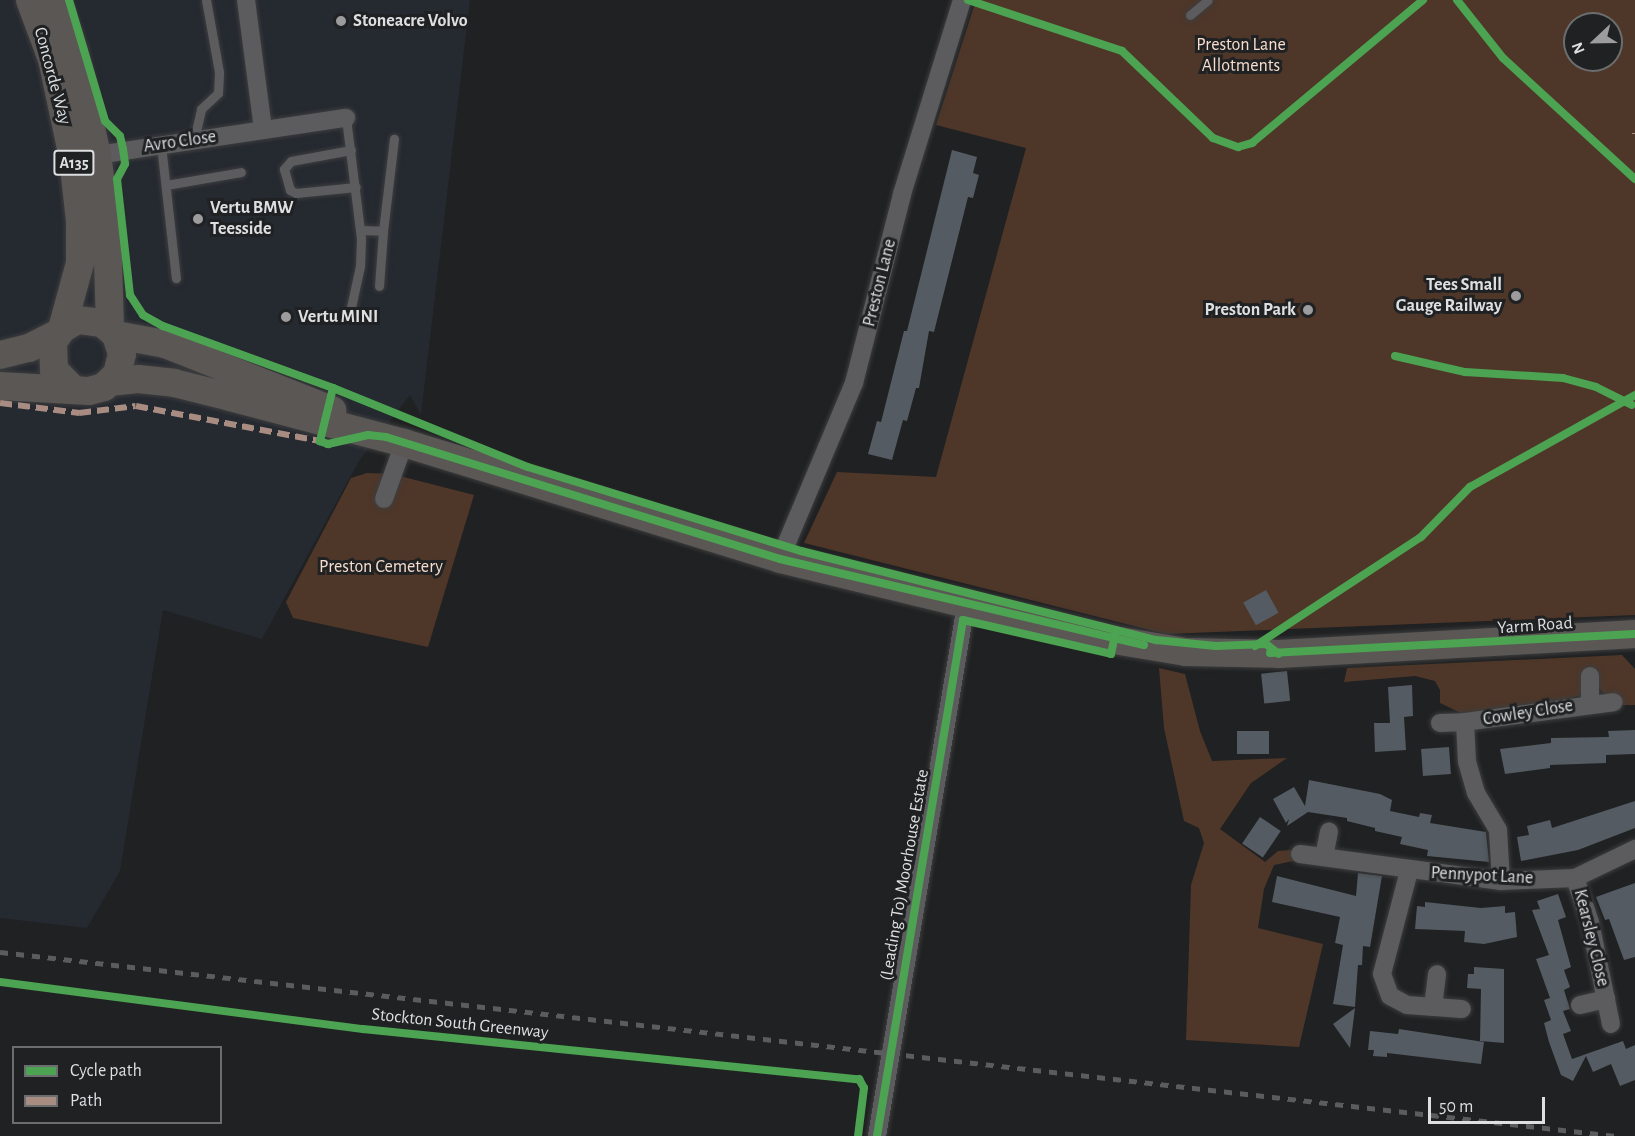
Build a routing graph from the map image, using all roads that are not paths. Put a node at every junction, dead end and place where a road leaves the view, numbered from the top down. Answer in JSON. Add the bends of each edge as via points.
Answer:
{"nodes":[{"id":1,"x":30,"y":0,"type":"edge"},
{"id":2,"x":56,"y":0,"type":"edge"},
{"id":3,"x":206,"y":0,"type":"edge"},
{"id":4,"x":246,"y":0,"type":"edge"},
{"id":5,"x":962,"y":0,"type":"edge"},
{"id":6,"x":1208,"y":0,"type":"edge"},
{"id":7,"x":1190,"y":15,"type":"dead end"},
{"id":8,"x":346,"y":118,"type":"joint"},
{"id":9,"x":263,"y":130,"type":"junction"},
{"id":10,"x":394,"y":139,"type":"dead end"},
{"id":11,"x":194,"y":140,"type":"junction"},
{"id":12,"x":161,"y":145,"type":"junction"},
{"id":13,"x":351,"y":150,"type":"junction"},
{"id":14,"x":97,"y":155,"type":"junction"},
{"id":15,"x":241,"y":172,"type":"dead end"},
{"id":16,"x":166,"y":185,"type":"junction"},
{"id":17,"x":356,"y":187,"type":"junction"},
{"id":18,"x":360,"y":230,"type":"junction"},
{"id":19,"x":383,"y":231,"type":"junction"},
{"id":20,"x":176,"y":278,"type":"dead end"},
{"id":21,"x":379,"y":286,"type":"dead end"},
{"id":22,"x":350,"y":312,"type":"dead end"},
{"id":23,"x":60,"y":331,"type":"junction"},
{"id":24,"x":113,"y":331,"type":"junction"},
{"id":25,"x":0,"y":355,"type":"edge"},
{"id":26,"x":110,"y":382,"type":"junction"},
{"id":27,"x":0,"y":386,"type":"edge"},
{"id":28,"x":73,"y":389,"type":"junction"},
{"id":29,"x":395,"y":440,"type":"junction"},
{"id":30,"x":384,"y":499,"type":"dead end"},
{"id":31,"x":780,"y":559,"type":"junction"},
{"id":32,"x":966,"y":605,"type":"junction"},
{"id":33,"x":1635,"y":634,"type":"edge"},
{"id":34,"x":1590,"y":676,"type":"dead end"},
{"id":35,"x":1614,"y":702,"type":"dead end"},
{"id":36,"x":1590,"y":703,"type":"junction"},
{"id":37,"x":1465,"y":722,"type":"junction"},
{"id":38,"x":1440,"y":723,"type":"dead end"},
{"id":39,"x":1329,"y":831,"type":"dead end"},
{"id":40,"x":1635,"y":849,"type":"edge"},
{"id":41,"x":1300,"y":854,"type":"dead end"},
{"id":42,"x":1324,"y":857,"type":"junction"},
{"id":43,"x":1409,"y":871,"type":"junction"},
{"id":44,"x":1575,"y":878,"type":"junction"},
{"id":45,"x":1501,"y":880,"type":"junction"},
{"id":46,"x":1437,"y":974,"type":"dead end"},
{"id":47,"x":1606,"y":999,"type":"junction"},
{"id":48,"x":1580,"y":1005,"type":"dead end"},
{"id":49,"x":1433,"y":1007,"type":"junction"},
{"id":50,"x":1462,"y":1009,"type":"dead end"},
{"id":51,"x":1611,"y":1024,"type":"dead end"},
{"id":52,"x":877,"y":1136,"type":"edge"}],
"edges":[{"from":1,"to":23,"type":"main road","name":"Concorde Way","number":"A135","via":[[52,59],[73,158],[81,221],[80,262]]},
{"from":2,"to":14,"type":"main road","name":"Concorde Way","number":"A135","via":[[74,52]]},
{"from":3,"to":11,"type":"lane","via":[[219,72],[218,93],[201,109]]},
{"from":4,"to":9,"type":"street"},
{"from":5,"to":31,"type":"street","name":"Preston Lane","via":[[902,194],[854,383]]},
{"from":6,"to":7,"type":"lane"},
{"from":8,"to":9,"type":"street","name":"Avro Close"},
{"from":8,"to":13,"type":"lane"},
{"from":9,"to":11,"type":"street","name":"Avro Close"},
{"from":10,"to":19,"type":"lane"},
{"from":11,"to":12,"type":"street","name":"Avro Close"},
{"from":12,"to":14,"type":"street","name":"Avro Close"},
{"from":12,"to":16,"type":"lane"},
{"from":13,"to":17,"type":"lane"},
{"from":13,"to":17,"type":"lane","via":[[291,161],[284,169],[290,190],[296,193]]},
{"from":14,"to":24,"type":"main road","name":"Concorde Way","number":"A135","via":[[107,227]]},
{"from":15,"to":16,"type":"lane"},
{"from":16,"to":20,"type":"lane"},
{"from":17,"to":18,"type":"lane"},
{"from":18,"to":19,"type":"lane"},
{"from":18,"to":22,"type":"lane","via":[[360,266]]},
{"from":19,"to":21,"type":"lane"},
{"from":23,"to":24,"type":"main road","via":[[85,319]]},
{"from":23,"to":25,"type":"main road","via":[[29,348]]},
{"from":23,"to":28,"type":"main road","via":[[51,361],[58,378]]},
{"from":24,"to":26,"type":"main road","via":[[121,365]]},
{"from":24,"to":29,"type":"main road","via":[[165,344],[318,404]]},
{"from":26,"to":28,"type":"main road","via":[[89,391]]},
{"from":26,"to":29,"type":"main road","via":[[138,379],[174,383]]},
{"from":27,"to":28,"type":"main road"},
{"from":29,"to":30,"type":"street"},
{"from":29,"to":31,"type":"main road","name":"Yarm Road"},
{"from":31,"to":32,"type":"main road","name":"Yarm Road"},
{"from":32,"to":33,"type":"main road","name":"Yarm Road","via":[[1114,640],[1186,652],[1279,654]]},
{"from":32,"to":52,"type":"street","name":"(Leading To) Moorhouse Estate"},
{"from":34,"to":36,"type":"street","name":"Cowley Close"},
{"from":35,"to":36,"type":"street","name":"Cowley Close"},
{"from":36,"to":37,"type":"street","name":"Cowley Close","via":[[1526,716]]},
{"from":37,"to":38,"type":"street","name":"Cowley Close"},
{"from":37,"to":45,"type":"street","name":"Cowley Close","via":[[1467,762],[1476,793],[1498,830]]},
{"from":39,"to":42,"type":"street"},
{"from":40,"to":44,"type":"street","name":"Pennypot Lane"},
{"from":41,"to":42,"type":"street","name":"Pennypot Lane"},
{"from":42,"to":43,"type":"street","name":"Pennypot Lane"},
{"from":43,"to":45,"type":"street","name":"Pennypot Lane"},
{"from":43,"to":49,"type":"street","via":[[1383,974],[1390,996],[1407,1005]]},
{"from":44,"to":45,"type":"street","name":"Pennypot Lane"},
{"from":44,"to":47,"type":"street","name":"Kearsley Close","via":[[1590,922]]},
{"from":46,"to":49,"type":"street"},
{"from":47,"to":48,"type":"street","name":"Kearsley Close"},
{"from":47,"to":51,"type":"street","name":"Kearsley Close"},
{"from":49,"to":50,"type":"street"}]}
